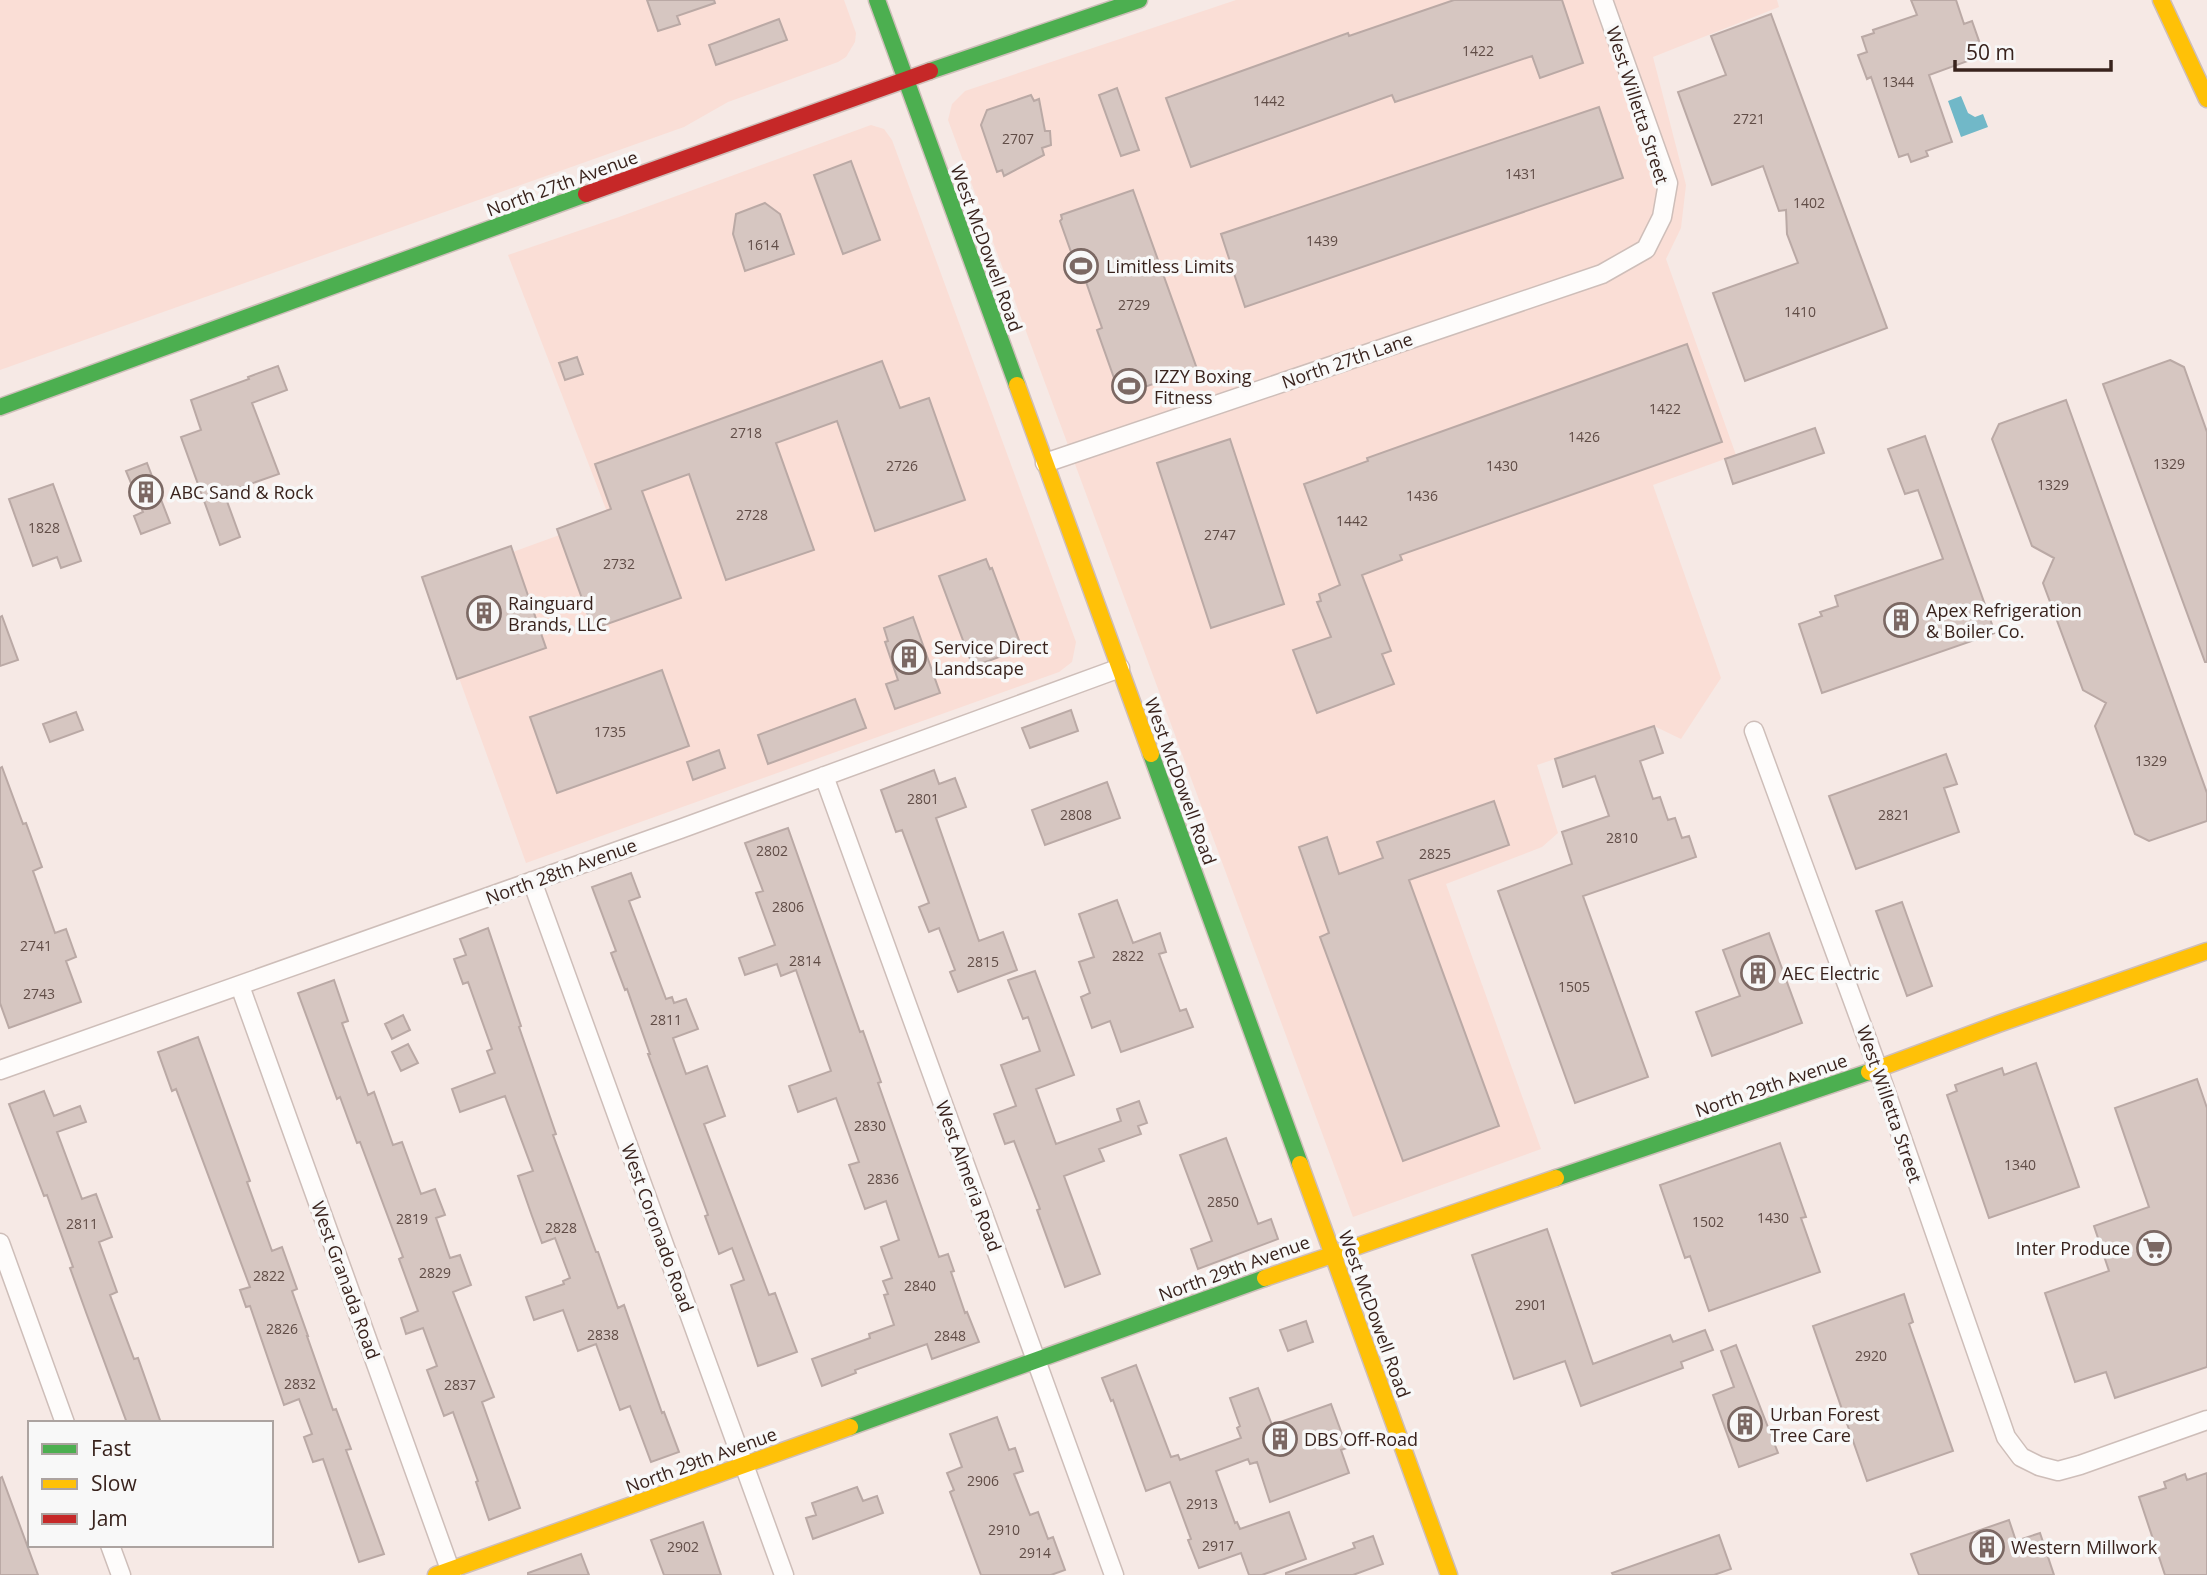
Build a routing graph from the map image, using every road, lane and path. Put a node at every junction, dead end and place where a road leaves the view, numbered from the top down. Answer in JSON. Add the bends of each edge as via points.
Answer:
{"nodes":[{"id":1,"x":877,"y":0,"type":"edge"},
{"id":2,"x":1139,"y":0,"type":"edge"},
{"id":3,"x":1603,"y":0,"type":"edge"},
{"id":4,"x":2161,"y":0,"type":"edge"},
{"id":5,"x":905,"y":79,"type":"junction"},
{"id":6,"x":2207,"y":99,"type":"edge"},
{"id":7,"x":1646,"y":249,"type":"joint"},
{"id":8,"x":0,"y":407,"type":"edge"},
{"id":9,"x":1045,"y":463,"type":"junction"},
{"id":10,"x":1120,"y":668,"type":"junction"},
{"id":11,"x":1754,"y":730,"type":"dead end"},
{"id":12,"x":824,"y":776,"type":"junction"},
{"id":13,"x":532,"y":881,"type":"junction"},
{"id":14,"x":2207,"y":951,"type":"edge"},
{"id":15,"x":240,"y":985,"type":"junction"},
{"id":16,"x":1878,"y":1069,"type":"junction"},
{"id":17,"x":0,"y":1070,"type":"edge"},
{"id":18,"x":0,"y":1243,"type":"edge"},
{"id":19,"x":1333,"y":1254,"type":"junction"},
{"id":20,"x":1036,"y":1360,"type":"junction"},
{"id":21,"x":2207,"y":1420,"type":"edge"},
{"id":22,"x":64,"y":1421,"type":"edge"},
{"id":23,"x":744,"y":1464,"type":"junction"},
{"id":24,"x":111,"y":1547,"type":"edge"},
{"id":25,"x":446,"y":1573,"type":"edge"},
{"id":26,"x":121,"y":1575,"type":"edge"},
{"id":27,"x":784,"y":1575,"type":"edge"},
{"id":28,"x":1114,"y":1575,"type":"edge"},
{"id":29,"x":1449,"y":1575,"type":"edge"}],
"edges":[{"from":1,"to":5,"type":"main road","name":"West McDowell Road"},
{"from":2,"to":5,"type":"main road","name":"North 27th Avenue"},
{"from":3,"to":7,"type":"street","name":"West Willetta Street","via":[[1668,183],[1662,217]]},
{"from":4,"to":6,"type":"main road"},
{"from":5,"to":8,"type":"main road","name":"North 27th Avenue"},
{"from":5,"to":9,"type":"main road","name":"West McDowell Road"},
{"from":7,"to":9,"type":"street","name":"North 27th Lane","via":[[1602,274]]},
{"from":9,"to":10,"type":"main road","name":"West McDowell Road"},
{"from":10,"to":12,"type":"street","name":"North 28th Avenue"},
{"from":10,"to":19,"type":"main road","name":"West McDowell Road"},
{"from":11,"to":16,"type":"street","name":"West Willetta Street"},
{"from":12,"to":13,"type":"street","name":"North 28th Avenue"},
{"from":12,"to":20,"type":"street","name":"West Almeria Road"},
{"from":13,"to":15,"type":"street","name":"North 28th Avenue"},
{"from":13,"to":23,"type":"street","name":"West Coronado Road"},
{"from":14,"to":16,"type":"main road","name":"North 29th Avenue"},
{"from":15,"to":17,"type":"street","name":"North 28th Avenue"},
{"from":15,"to":25,"type":"street","name":"West Granada Road"},
{"from":16,"to":19,"type":"main road","name":"North 29th Avenue"},
{"from":16,"to":21,"type":"street","name":"West Willetta Street","via":[[2006,1437],[2021,1457],[2058,1471]]},
{"from":18,"to":22,"type":"street"},
{"from":19,"to":20,"type":"main road","name":"North 29th Avenue"},
{"from":19,"to":29,"type":"main road","name":"West McDowell Road"},
{"from":20,"to":23,"type":"main road","name":"North 29th Avenue"},
{"from":20,"to":28,"type":"street","name":"West Almeria Road"},
{"from":23,"to":25,"type":"main road","name":"North 29th Avenue"},
{"from":23,"to":27,"type":"street","name":"West Coronado Road"},
{"from":24,"to":26,"type":"street"}]}
